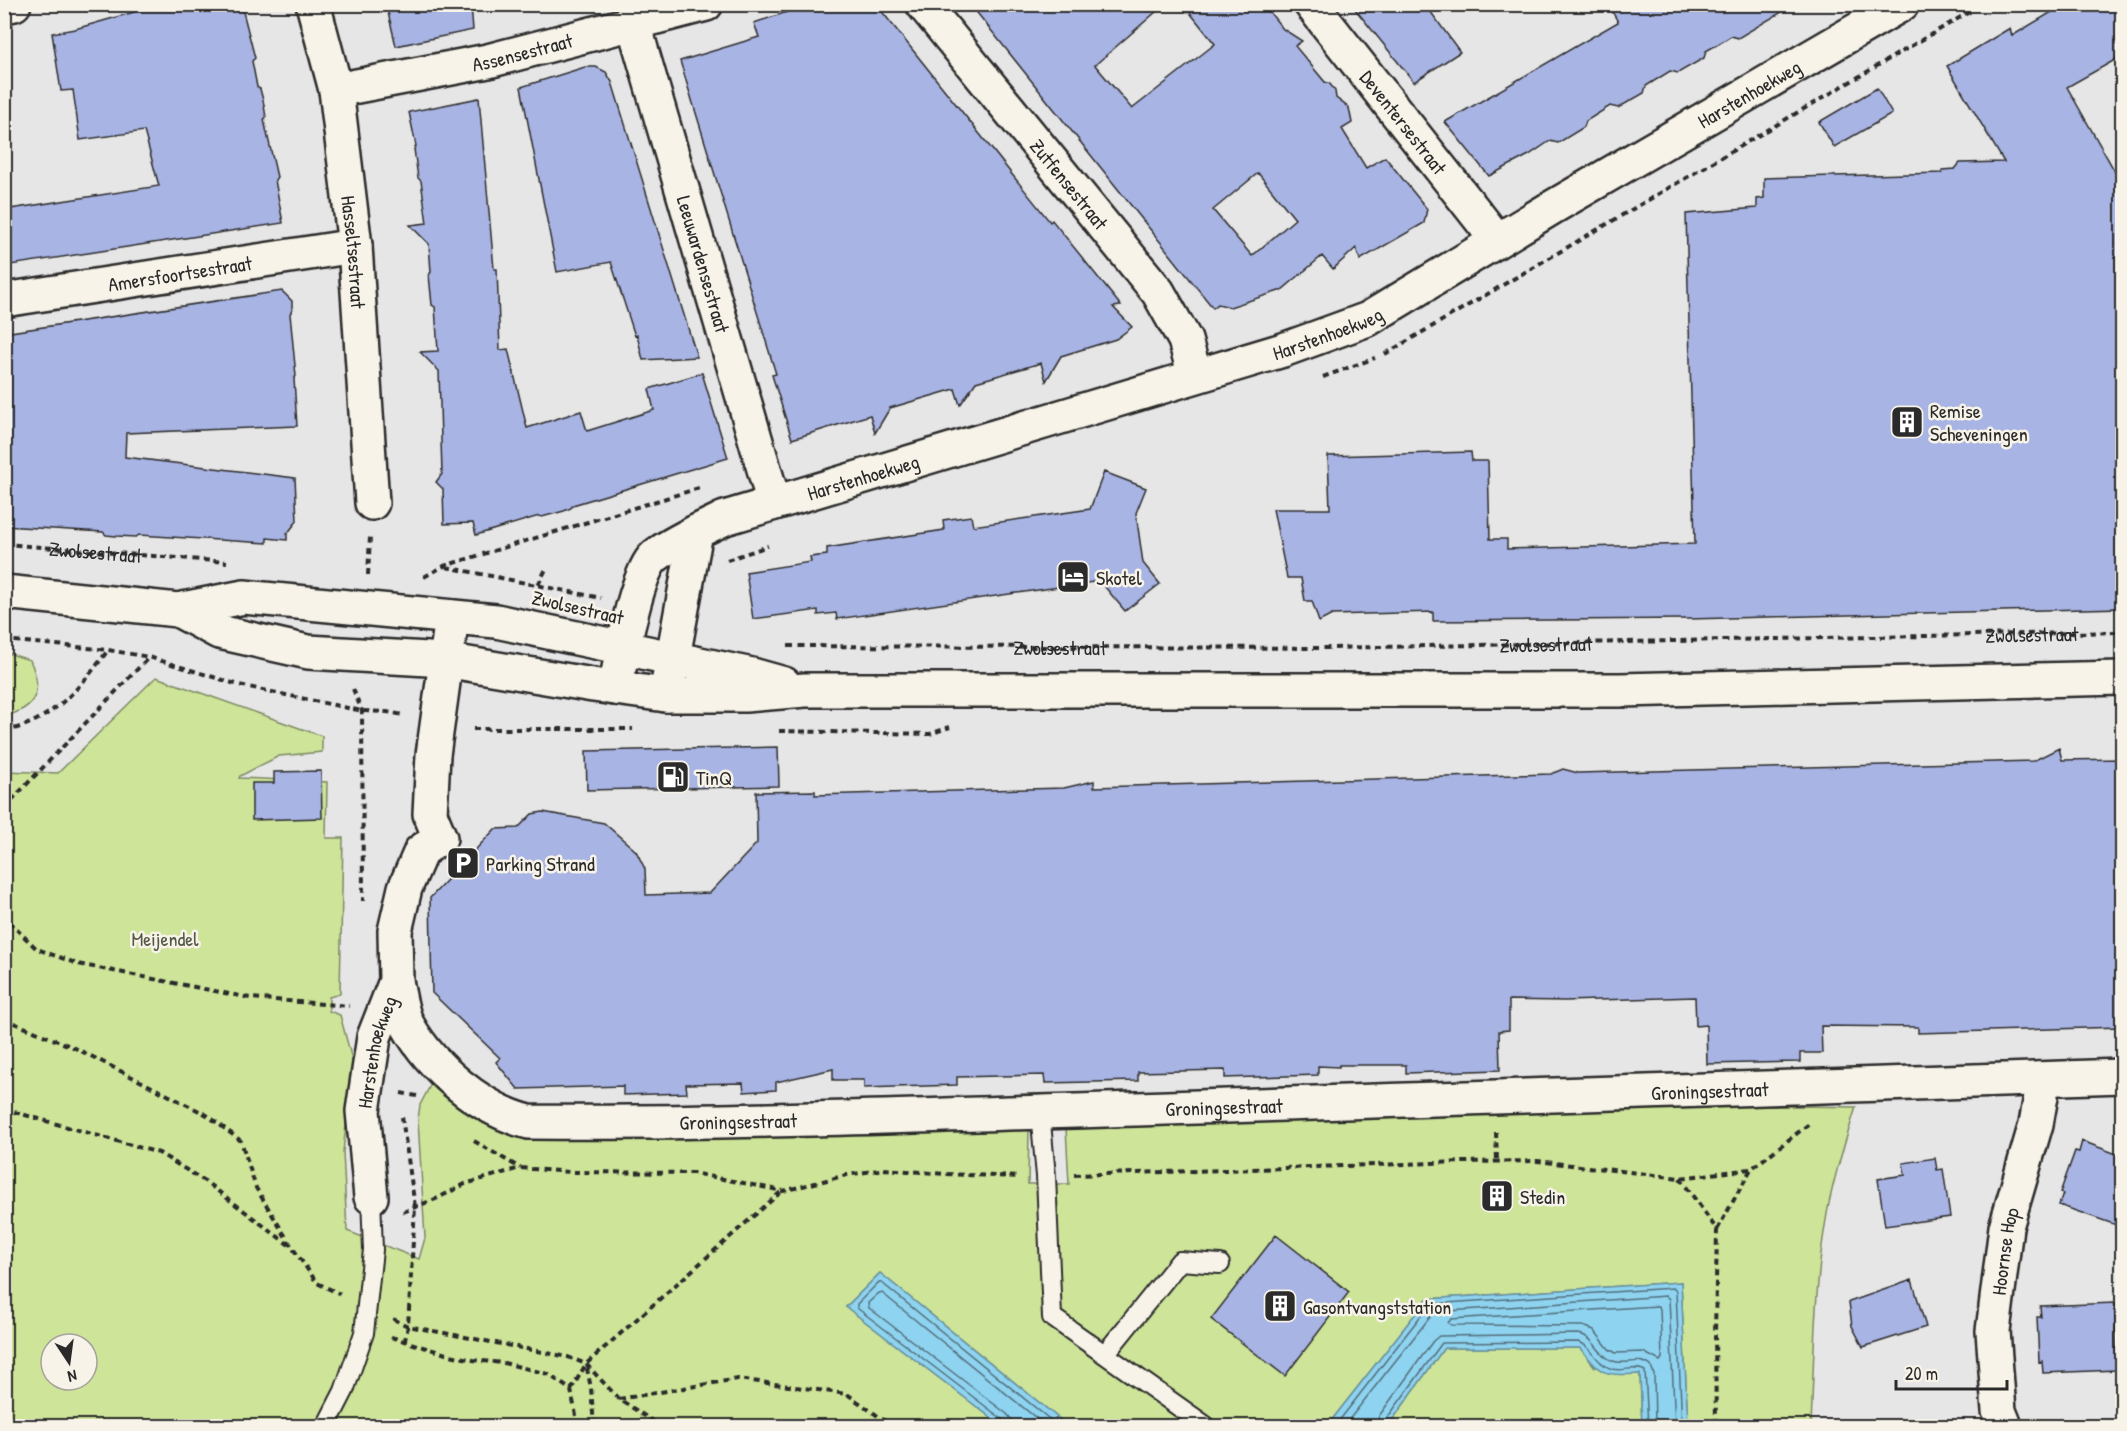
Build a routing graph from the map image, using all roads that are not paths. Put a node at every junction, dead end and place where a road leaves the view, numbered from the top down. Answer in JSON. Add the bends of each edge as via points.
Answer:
{"nodes":[{"id":1,"x":14,"y":4,"type":"edge"},
{"id":2,"x":314,"y":4,"type":"edge"},
{"id":3,"x":706,"y":4,"type":"edge"},
{"id":4,"x":923,"y":4,"type":"edge"},
{"id":5,"x":1311,"y":4,"type":"edge"},
{"id":6,"x":1902,"y":4,"type":"edge"},
{"id":7,"x":4,"y":6,"type":"edge"},
{"id":8,"x":634,"y":25,"type":"junction"},
{"id":9,"x":336,"y":90,"type":"junction"},
{"id":10,"x":1497,"y":240,"type":"junction"},
{"id":11,"x":355,"y":246,"type":"junction"},
{"id":12,"x":4,"y":300,"type":"edge"},
{"id":13,"x":1195,"y":376,"type":"junction"},
{"id":14,"x":372,"y":503,"type":"dead end"},
{"id":15,"x":774,"y":503,"type":"junction"},
{"id":16,"x":696,"y":532,"type":"junction"},
{"id":17,"x":4,"y":592,"type":"edge"},
{"id":18,"x":178,"y":610,"type":"junction"},
{"id":19,"x":452,"y":617,"type":"junction"},
{"id":20,"x":624,"y":647,"type":"junction"},
{"id":21,"x":673,"y":658,"type":"junction"},
{"id":22,"x":445,"y":660,"type":"junction"},
{"id":23,"x":2122,"y":678,"type":"edge"},
{"id":24,"x":615,"y":688,"type":"junction"},
{"id":25,"x":805,"y":690,"type":"junction"},
{"id":26,"x":666,"y":695,"type":"junction"},
{"id":27,"x":396,"y":981,"type":"junction"},
{"id":28,"x":2122,"y":1076,"type":"edge"},
{"id":29,"x":2040,"y":1079,"type":"junction"},
{"id":30,"x":1040,"y":1112,"type":"junction"},
{"id":31,"x":371,"y":1197,"type":"joint"},
{"id":32,"x":1220,"y":1264,"type":"dead end"},
{"id":33,"x":1105,"y":1354,"type":"junction"},
{"id":34,"x":326,"y":1426,"type":"edge"},
{"id":35,"x":1206,"y":1426,"type":"edge"},
{"id":36,"x":2005,"y":1426,"type":"edge"}],
"edges":[{"from":1,"to":7,"type":"street"},
{"from":2,"to":9,"type":"street","name":"Hasseltsestraat"},
{"from":3,"to":8,"type":"street","name":"Assensestraat"},
{"from":4,"to":13,"type":"street","name":"Zutfensestraat","via":[[1158,292],[1185,340]]},
{"from":5,"to":10,"type":"street","name":"Deventersestraat"},
{"from":6,"to":10,"type":"street","name":"Harstenhoekweg"},
{"from":8,"to":9,"type":"street","name":"Assensestraat","via":[[488,62]]},
{"from":8,"to":15,"type":"street","name":"Leeuwardensestraat"},
{"from":9,"to":11,"type":"street","name":"Hasseltsestraat"},
{"from":10,"to":13,"type":"street","name":"Harstenhoekweg","via":[[1368,319]]},
{"from":11,"to":12,"type":"street","name":"Amersfoortsestraat"},
{"from":11,"to":14,"type":"street","name":"Hasseltsestraat"},
{"from":13,"to":15,"type":"street","name":"Harstenhoekweg"},
{"from":15,"to":16,"type":"street","name":"Harstenhoekweg","via":[[724,518]]},
{"from":16,"to":20,"type":"street","name":"Harstenhoekweg","via":[[656,555],[647,565]]},
{"from":16,"to":21,"type":"street"},
{"from":17,"to":18,"type":"street","name":"Zwolsestraat"},
{"from":18,"to":19,"type":"street","name":"Zwolsestraat","via":[[244,597]]},
{"from":18,"to":22,"type":"street","name":"Zwolsestraat","via":[[219,632],[308,652]]},
{"from":19,"to":20,"type":"street","name":"Zwolsestraat","via":[[496,621]]},
{"from":19,"to":22,"type":"street","name":"Harstenhoekweg"},
{"from":20,"to":21,"type":"street","name":"Zwolsestraat"},
{"from":20,"to":24,"type":"street","name":"Harstenhoekweg"},
{"from":21,"to":25,"type":"street","name":"Zwolsestraat"},
{"from":21,"to":26,"type":"street"},
{"from":22,"to":24,"type":"street","name":"Zwolsestraat"},
{"from":22,"to":27,"type":"street","name":"Harstenhoekweg","via":[[430,814],[440,838],[421,851],[405,888],[395,931]]},
{"from":23,"to":25,"type":"street","name":"Zwolsestraat","via":[[1620,690]]},
{"from":24,"to":26,"type":"street","name":"Zwolsestraat"},
{"from":25,"to":26,"type":"street","name":"Zwolsestraat"},
{"from":27,"to":30,"type":"street","name":"Groningsestraat","via":[[407,1024],[453,1080],[508,1117],[529,1122]]},
{"from":27,"to":31,"type":"street","name":"Harstenhoekweg","via":[[374,1037],[363,1111]]},
{"from":28,"to":29,"type":"street","name":"Groningsestraat"},
{"from":29,"to":30,"type":"street","name":"Groningsestraat"},
{"from":29,"to":36,"type":"street","name":"Hoornse Hop","via":[[2036,1124],[2006,1227],[1993,1331],[1998,1411]]},
{"from":30,"to":33,"type":"lane","via":[[1052,1317]]},
{"from":31,"to":34,"type":"lane","name":"Harstenhoekweg","via":[[373,1250],[364,1333],[344,1391]]},
{"from":32,"to":33,"type":"lane","via":[[1180,1261]]},
{"from":33,"to":35,"type":"lane"}]}
